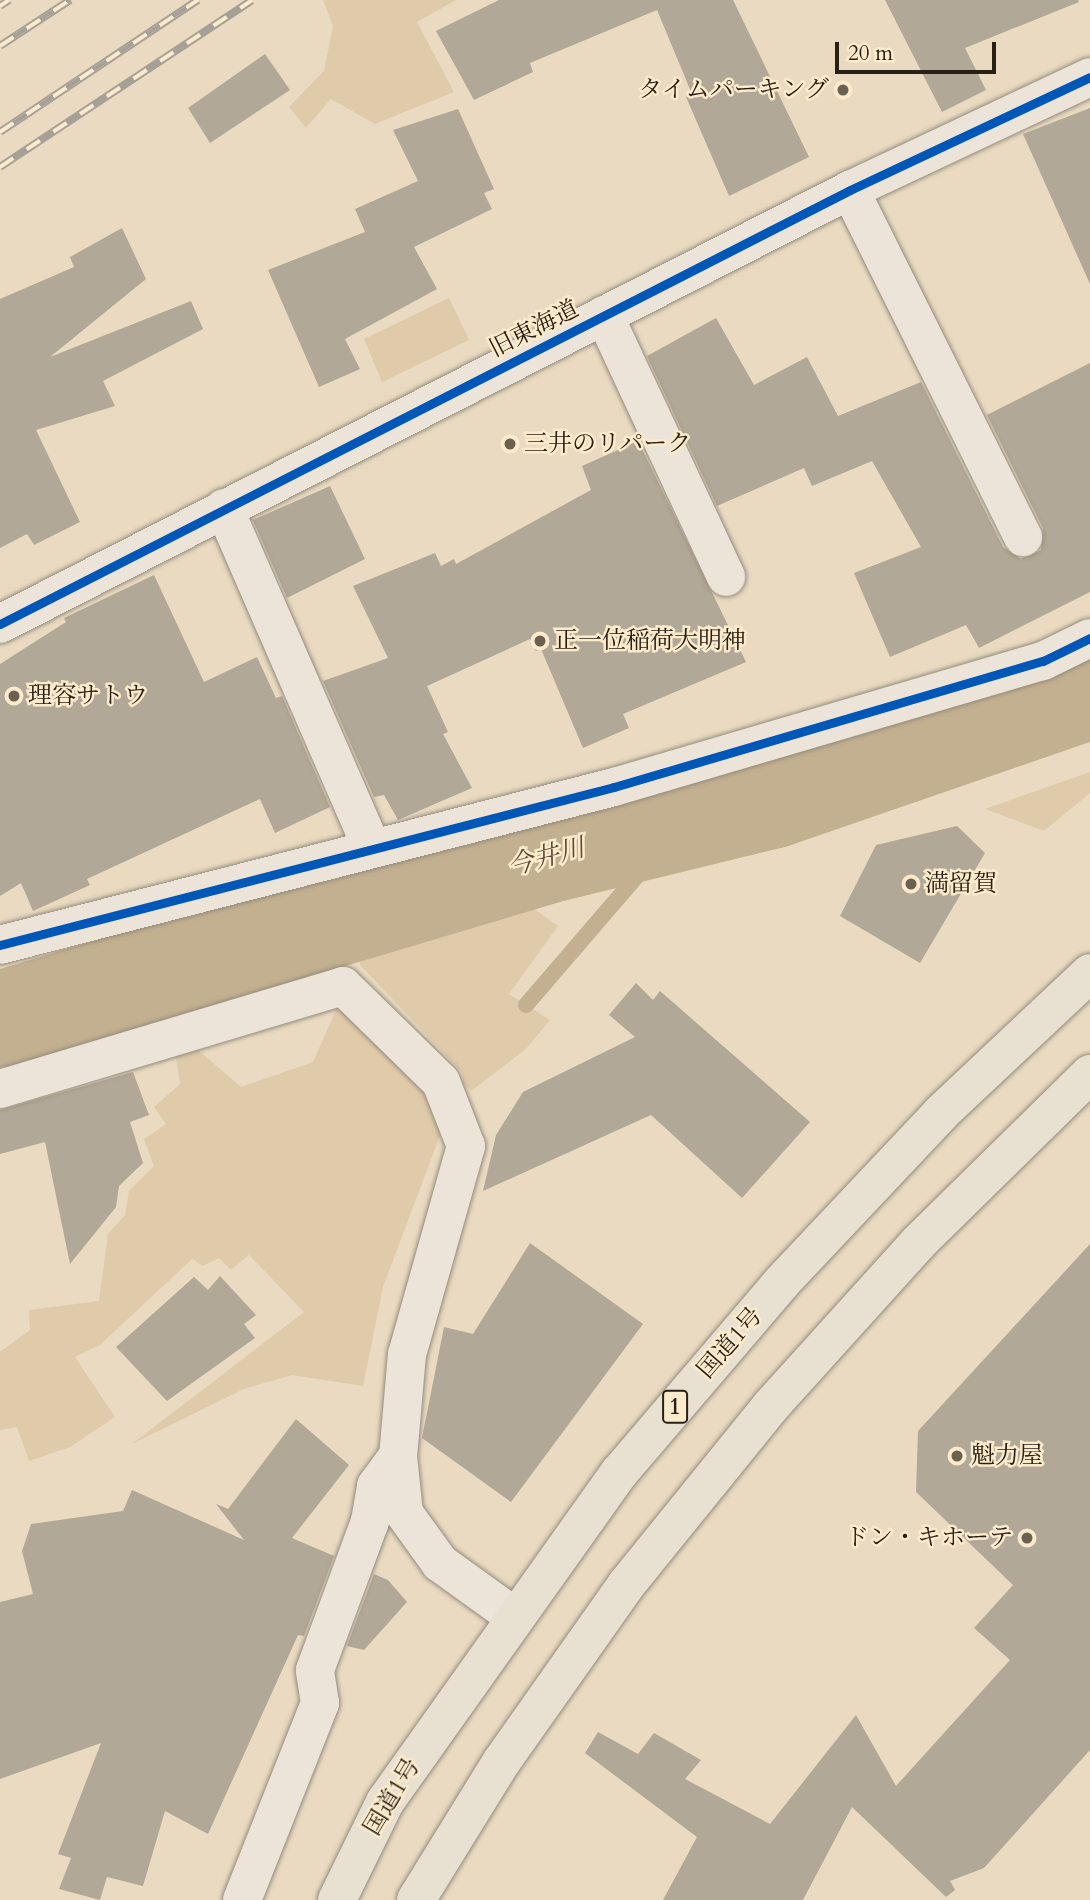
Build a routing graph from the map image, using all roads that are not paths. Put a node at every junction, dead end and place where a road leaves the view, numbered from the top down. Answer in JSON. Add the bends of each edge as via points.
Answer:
{"nodes":[{"id":1,"x":1090,"y":77,"type":"edge"},
{"id":2,"x":850,"y":190,"type":"junction"},
{"id":3,"x":604,"y":315,"type":"junction"},
{"id":4,"x":224,"y":508,"type":"junction"},
{"id":5,"x":1023,"y":537,"type":"dead end"},
{"id":6,"x":726,"y":577,"type":"dead end"},
{"id":7,"x":0,"y":624,"type":"edge"},
{"id":8,"x":1090,"y":638,"type":"edge"},
{"id":9,"x":371,"y":846,"type":"junction"},
{"id":10,"x":0,"y":944,"type":"edge"},
{"id":11,"x":1090,"y":973,"type":"edge"},
{"id":12,"x":1090,"y":1074,"type":"edge"},
{"id":13,"x":0,"y":1089,"type":"edge"},
{"id":14,"x":398,"y":1456,"type":"junction"},
{"id":15,"x":515,"y":1617,"type":"junction"},
{"id":16,"x":242,"y":1900,"type":"edge"},
{"id":17,"x":337,"y":1900,"type":"edge"},
{"id":18,"x":416,"y":1900,"type":"edge"}],
"edges":[{"from":1,"to":2,"type":"street","name":"旧東海道"},
{"from":2,"to":3,"type":"street","name":"旧東海道"},
{"from":2,"to":5,"type":"street"},
{"from":3,"to":4,"type":"street","name":"旧東海道"},
{"from":3,"to":6,"type":"street"},
{"from":4,"to":7,"type":"street","name":"旧東海道"},
{"from":4,"to":9,"type":"street"},
{"from":8,"to":9,"type":"street","via":[[1043,661],[614,787]]},
{"from":9,"to":10,"type":"street"},
{"from":11,"to":15,"type":"highway","name":"国道1号","number":"1","via":[[941,1113],[782,1282],[619,1474]]},
{"from":12,"to":18,"type":"highway","via":[[918,1243],[761,1417],[626,1585],[502,1761]]},
{"from":13,"to":14,"type":"street","via":[[343,986],[441,1082],[466,1146],[407,1354]]},
{"from":14,"to":15,"type":"street","via":[[404,1513],[440,1563]]},
{"from":14,"to":16,"type":"street","via":[[376,1486],[369,1521],[315,1670],[320,1703]]},
{"from":15,"to":17,"type":"highway","name":"国道1号","number":"1","via":[[385,1802]]}]}
